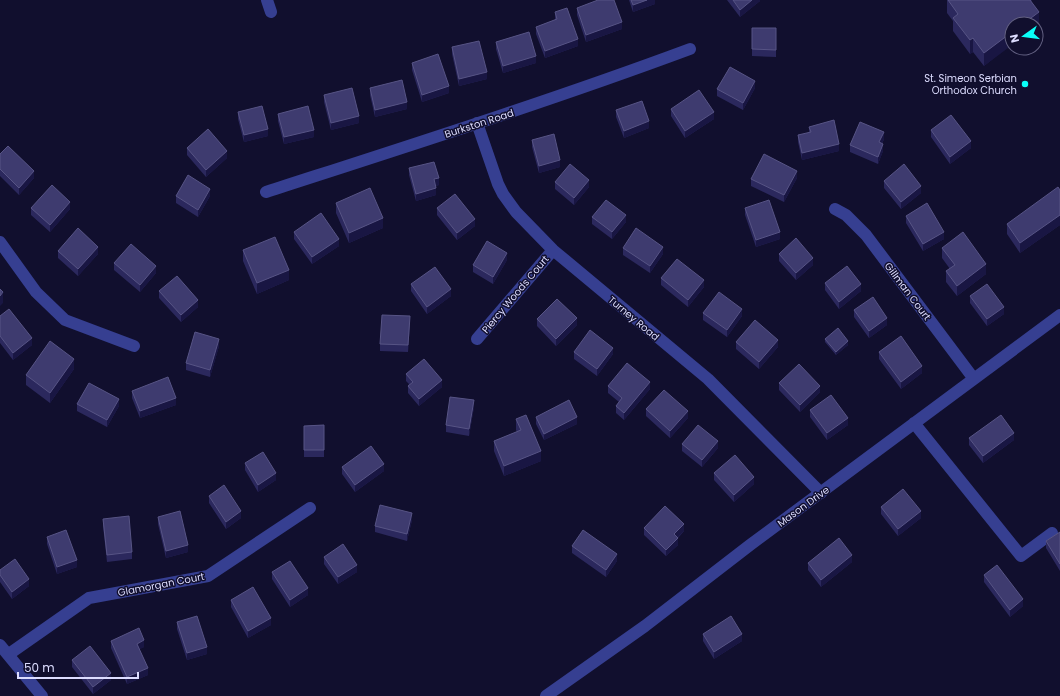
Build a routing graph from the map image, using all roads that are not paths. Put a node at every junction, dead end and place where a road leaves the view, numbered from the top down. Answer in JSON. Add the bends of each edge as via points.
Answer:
{"nodes":[{"id":1,"x":267,"y":0,"type":"edge"},
{"id":2,"x":271,"y":12,"type":"dead end"},
{"id":3,"x":690,"y":49,"type":"dead end"},
{"id":4,"x":477,"y":123,"type":"junction"},
{"id":5,"x":266,"y":192,"type":"dead end"},
{"id":6,"x":835,"y":209,"type":"dead end"},
{"id":7,"x":0,"y":242,"type":"edge"},
{"id":8,"x":553,"y":250,"type":"junction"},
{"id":9,"x":1060,"y":315,"type":"edge"},
{"id":10,"x":477,"y":339,"type":"dead end"},
{"id":11,"x":134,"y":346,"type":"dead end"},
{"id":12,"x":974,"y":379,"type":"junction"},
{"id":13,"x":914,"y":423,"type":"junction"},
{"id":14,"x":821,"y":493,"type":"junction"},
{"id":15,"x":310,"y":508,"type":"dead end"},
{"id":16,"x":1052,"y":532,"type":"dead end"},
{"id":17,"x":0,"y":645,"type":"edge"},
{"id":18,"x":9,"y":654,"type":"junction"},
{"id":19,"x":42,"y":696,"type":"edge"},
{"id":20,"x":546,"y":696,"type":"edge"}],
"edges":[{"from":1,"to":2,"type":"street"},
{"from":3,"to":4,"type":"street","name":"Burkston Road"},
{"from":4,"to":5,"type":"street","name":"Burkston Road"},
{"from":4,"to":8,"type":"street","name":"Turney Road","via":[[503,194],[516,212]]},
{"from":6,"to":12,"type":"street","name":"Gillman Court","via":[[846,215],[866,234]]},
{"from":7,"to":11,"type":"street","via":[[36,292],[65,320]]},
{"from":8,"to":10,"type":"street","name":"Piercy Woods Court"},
{"from":8,"to":14,"type":"street","name":"Turney Road","via":[[708,379]]},
{"from":9,"to":12,"type":"street","name":"Mason Drive"},
{"from":12,"to":13,"type":"street","name":"Mason Drive"},
{"from":13,"to":14,"type":"street","name":"Mason Drive"},
{"from":13,"to":16,"type":"street","via":[[1021,556]]},
{"from":14,"to":20,"type":"street","name":"Mason Drive","via":[[645,626]]},
{"from":15,"to":18,"type":"street","name":"Glamorgan Court","via":[[208,576],[89,598]]},
{"from":17,"to":18,"type":"street"},
{"from":18,"to":19,"type":"street"}]}
